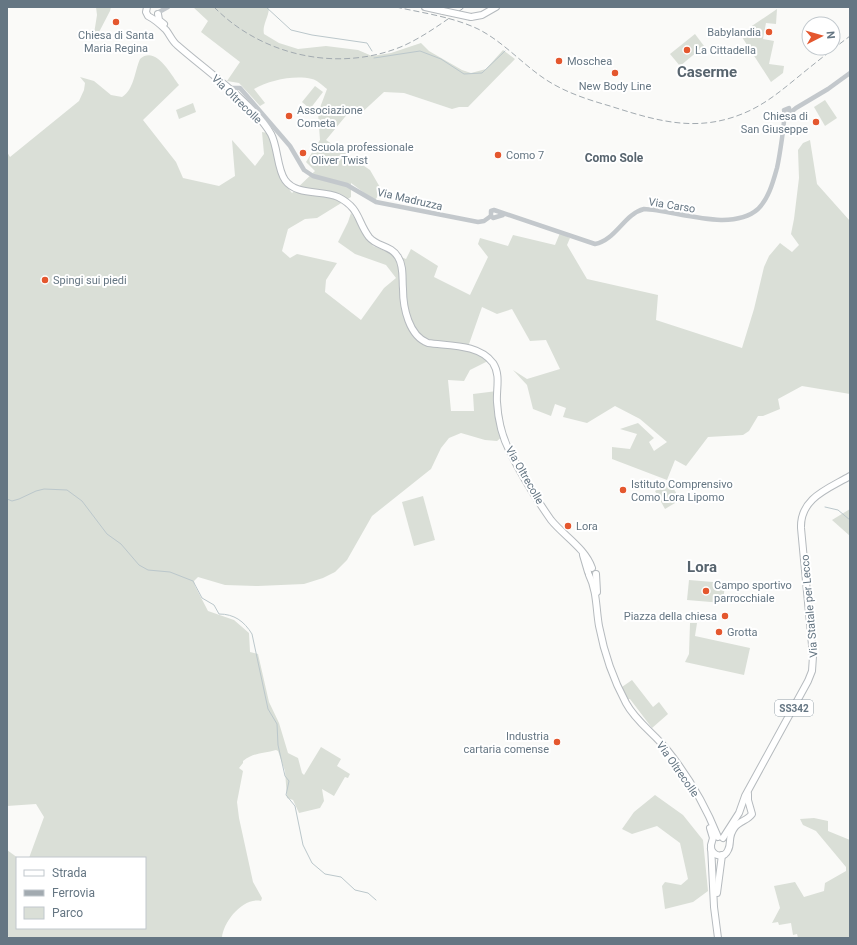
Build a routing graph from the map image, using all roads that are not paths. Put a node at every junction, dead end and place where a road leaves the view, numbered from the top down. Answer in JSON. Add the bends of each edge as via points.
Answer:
{"nodes":[{"id":1,"x":147,"y":7,"type":"edge"},
{"id":2,"x":167,"y":7,"type":"edge"},
{"id":3,"x":425,"y":7,"type":"edge"},
{"id":4,"x":496,"y":7,"type":"edge"},
{"id":5,"x":157,"y":12,"type":"edge"},
{"id":6,"x":850,"y":72,"type":"edge"},
{"id":7,"x":228,"y":88,"type":"junction"},
{"id":8,"x":497,"y":214,"type":"joint"},
{"id":9,"x":850,"y":476,"type":"edge"},
{"id":10,"x":746,"y":807,"type":"junction"},
{"id":11,"x":739,"y":813,"type":"junction"},
{"id":12,"x":745,"y":818,"type":"junction"},
{"id":13,"x":718,"y":839,"type":"junction"},
{"id":14,"x":729,"y":845,"type":"junction"},
{"id":15,"x":711,"y":849,"type":"junction"},
{"id":16,"x":722,"y":856,"type":"junction"},
{"id":17,"x":718,"y":938,"type":"edge"},
{"id":18,"x":722,"y":938,"type":"edge"}],
"edges":[{"from":1,"to":5,"type":"main road","name":"Via Oltrecolle","via":[[147,14]]},
{"from":2,"to":5,"type":"street"},
{"from":3,"to":4,"type":"main road","bridge":true,"via":[[471,17],[490,12]]},
{"from":5,"to":7,"type":"main road","name":"Via Oltrecolle","via":[[184,50]]},
{"from":6,"to":8,"type":"street","name":"Via Carso","via":[[828,89],[787,112],[771,189],[757,210],[742,217],[711,219],[644,209],[637,211],[602,243],[595,244]]},
{"from":7,"to":8,"type":"street","name":"Via Madruzza","via":[[240,88],[290,146],[304,170],[313,176],[347,185],[376,202],[478,222],[491,216],[494,218]]},
{"from":7,"to":13,"type":"main road","name":"Via Oltrecolle","via":[[272,135],[285,180],[295,188],[338,197],[351,206],[368,236],[392,250],[398,257],[402,269],[407,315],[413,331],[428,344],[471,348],[482,352],[494,364],[498,378],[498,414],[510,453],[551,520],[581,552],[591,572],[603,645],[626,704],[668,751],[705,811]]},
{"from":9,"to":10,"type":"main road","name":"Via Statale per Lecco","number":"SS342","via":[[815,496],[804,510],[801,528],[814,656],[812,671],[749,792]]},
{"from":10,"to":11,"type":"main road"},
{"from":10,"to":12,"type":"main road","via":[[752,814]]},
{"from":11,"to":12,"type":"main road"},
{"from":11,"to":13,"type":"main road"},
{"from":12,"to":14,"type":"main road","via":[[731,833]]},
{"from":13,"to":14,"type":"main road"},
{"from":13,"to":15,"type":"main road"},
{"from":14,"to":16,"type":"main road"},
{"from":15,"to":16,"type":"main road","via":[[714,854]]},
{"from":15,"to":17,"type":"main road"},
{"from":16,"to":18,"type":"main road","via":[[716,889]]}]}
